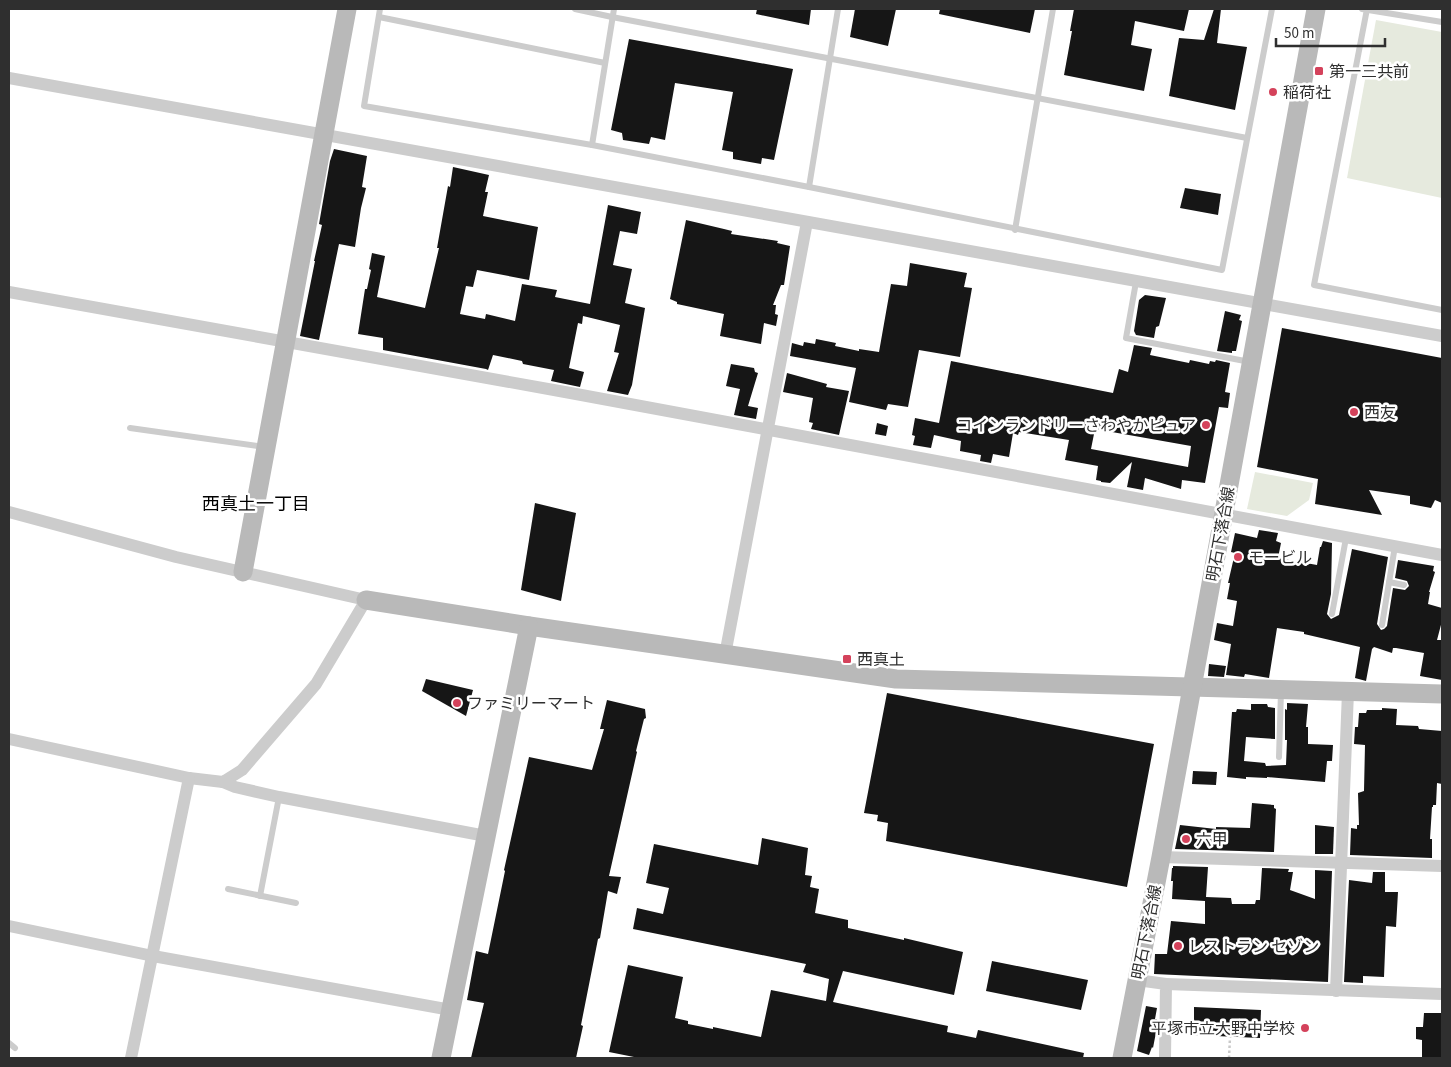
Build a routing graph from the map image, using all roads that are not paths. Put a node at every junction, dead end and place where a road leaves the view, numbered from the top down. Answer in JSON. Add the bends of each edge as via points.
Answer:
{"nodes":[{"id":1,"x":347,"y":9,"type":"edge"},
{"id":2,"x":380,"y":9,"type":"edge"},
{"id":3,"x":575,"y":9,"type":"edge"},
{"id":4,"x":614,"y":9,"type":"edge"},
{"id":5,"x":838,"y":9,"type":"edge"},
{"id":6,"x":1053,"y":9,"type":"edge"},
{"id":7,"x":1272,"y":9,"type":"edge"},
{"id":8,"x":1316,"y":9,"type":"edge"},
{"id":9,"x":1366,"y":9,"type":"edge"},
{"id":10,"x":379,"y":16,"type":"junction"},
{"id":11,"x":612,"y":17,"type":"junction"},
{"id":12,"x":1442,"y":22,"type":"edge"},
{"id":13,"x":830,"y":58,"type":"junction"},
{"id":14,"x":605,"y":64,"type":"junction"},
{"id":15,"x":9,"y":78,"type":"edge"},
{"id":16,"x":1038,"y":98,"type":"junction"},
{"id":17,"x":324,"y":134,"type":"junction"},
{"id":18,"x":1247,"y":138,"type":"junction"},
{"id":19,"x":592,"y":145,"type":"junction"},
{"id":20,"x":809,"y":187,"type":"junction"},
{"id":21,"x":807,"y":222,"type":"junction"},
{"id":22,"x":1015,"y":230,"type":"junction"},
{"id":23,"x":1136,"y":282,"type":"junction"},
{"id":24,"x":9,"y":292,"type":"edge"},
{"id":25,"x":1262,"y":304,"type":"junction"},
{"id":26,"x":1442,"y":310,"type":"edge"},
{"id":27,"x":1442,"y":336,"type":"edge"},
{"id":28,"x":286,"y":342,"type":"junction"},
{"id":29,"x":1251,"y":362,"type":"junction"},
{"id":30,"x":130,"y":428,"type":"dead end"},
{"id":31,"x":768,"y":431,"type":"junction"},
{"id":32,"x":266,"y":447,"type":"junction"},
{"id":33,"x":9,"y":512,"type":"edge"},
{"id":34,"x":1223,"y":515,"type":"junction"},
{"id":35,"x":1346,"y":538,"type":"junction"},
{"id":36,"x":1395,"y":546,"type":"junction"},
{"id":37,"x":1442,"y":555,"type":"edge"},
{"id":38,"x":243,"y":572,"type":"junction"},
{"id":39,"x":1389,"y":582,"type":"junction"},
{"id":40,"x":1404,"y":585,"type":"dead end"},
{"id":41,"x":366,"y":600,"type":"junction"},
{"id":42,"x":1332,"y":614,"type":"dead end"},
{"id":43,"x":1382,"y":625,"type":"dead end"},
{"id":44,"x":529,"y":626,"type":"junction"},
{"id":45,"x":725,"y":654,"type":"junction"},
{"id":46,"x":1192,"y":688,"type":"junction"},
{"id":47,"x":1281,"y":690,"type":"junction"},
{"id":48,"x":1348,"y":692,"type":"junction"},
{"id":49,"x":1442,"y":694,"type":"edge"},
{"id":50,"x":9,"y":739,"type":"edge"},
{"id":51,"x":1279,"y":757,"type":"dead end"},
{"id":52,"x":190,"y":778,"type":"junction"},
{"id":53,"x":223,"y":782,"type":"junction"},
{"id":54,"x":279,"y":797,"type":"junction"},
{"id":55,"x":486,"y":836,"type":"junction"},
{"id":56,"x":1161,"y":857,"type":"junction"},
{"id":57,"x":1342,"y":863,"type":"junction"},
{"id":58,"x":1442,"y":866,"type":"edge"},
{"id":59,"x":228,"y":889,"type":"dead end"},
{"id":60,"x":260,"y":896,"type":"junction"},
{"id":61,"x":296,"y":903,"type":"dead end"},
{"id":62,"x":9,"y":926,"type":"edge"},
{"id":63,"x":153,"y":956,"type":"junction"},
{"id":64,"x":1137,"y":980,"type":"junction"},
{"id":65,"x":1166,"y":984,"type":"junction"},
{"id":66,"x":1336,"y":991,"type":"junction"},
{"id":67,"x":1442,"y":994,"type":"edge"},
{"id":68,"x":451,"y":1010,"type":"junction"},
{"id":69,"x":131,"y":1058,"type":"edge"},
{"id":70,"x":441,"y":1058,"type":"edge"},
{"id":71,"x":1122,"y":1058,"type":"edge"},
{"id":72,"x":1165,"y":1058,"type":"edge"}],
"edges":[{"from":1,"to":17,"type":"street"},
{"from":2,"to":10,"type":"lane"},
{"from":3,"to":11,"type":"lane"},
{"from":4,"to":11,"type":"lane"},
{"from":5,"to":13,"type":"lane"},
{"from":6,"to":16,"type":"lane"},
{"from":7,"to":18,"type":"lane"},
{"from":8,"to":25,"type":"street","name":"明石下落合線"},
{"from":9,"to":12,"type":"lane"},
{"from":9,"to":26,"type":"lane","via":[[1314,285]]},
{"from":10,"to":14,"type":"lane"},
{"from":10,"to":19,"type":"lane","via":[[364,106]]},
{"from":11,"to":13,"type":"lane"},
{"from":11,"to":14,"type":"lane"},
{"from":13,"to":16,"type":"lane"},
{"from":13,"to":20,"type":"lane"},
{"from":14,"to":19,"type":"lane"},
{"from":15,"to":17,"type":"street"},
{"from":16,"to":18,"type":"lane"},
{"from":16,"to":22,"type":"lane"},
{"from":17,"to":21,"type":"street"},
{"from":17,"to":28,"type":"street"},
{"from":18,"to":22,"type":"lane","via":[[1222,270]]},
{"from":19,"to":20,"type":"lane"},
{"from":20,"to":22,"type":"lane"},
{"from":21,"to":23,"type":"street"},
{"from":21,"to":31,"type":"street"},
{"from":23,"to":25,"type":"street"},
{"from":23,"to":29,"type":"lane","via":[[1126,338]]},
{"from":24,"to":28,"type":"street"},
{"from":25,"to":27,"type":"street"},
{"from":25,"to":29,"type":"street","name":"明石下落合線"},
{"from":28,"to":31,"type":"street"},
{"from":28,"to":32,"type":"street"},
{"from":29,"to":34,"type":"street","name":"明石下落合線"},
{"from":30,"to":32,"type":"lane"},
{"from":31,"to":34,"type":"street"},
{"from":31,"to":45,"type":"street"},
{"from":32,"to":38,"type":"street"},
{"from":33,"to":38,"type":"street"},
{"from":34,"to":35,"type":"street"},
{"from":34,"to":46,"type":"street","name":"明石下落合線"},
{"from":35,"to":36,"type":"street"},
{"from":35,"to":42,"type":"lane"},
{"from":36,"to":37,"type":"street"},
{"from":36,"to":39,"type":"lane"},
{"from":38,"to":41,"type":"street"},
{"from":39,"to":40,"type":"lane"},
{"from":39,"to":43,"type":"lane"},
{"from":41,"to":44,"type":"street"},
{"from":41,"to":53,"type":"street","via":[[316,684],[242,770]]},
{"from":44,"to":45,"type":"street"},
{"from":44,"to":55,"type":"street"},
{"from":45,"to":46,"type":"street","via":[[896,679]]},
{"from":46,"to":47,"type":"street"},
{"from":46,"to":56,"type":"street","name":"明石下落合線"},
{"from":47,"to":48,"type":"street"},
{"from":47,"to":51,"type":"lane"},
{"from":48,"to":49,"type":"street"},
{"from":48,"to":57,"type":"street"},
{"from":50,"to":52,"type":"street"},
{"from":52,"to":53,"type":"street"},
{"from":52,"to":63,"type":"street"},
{"from":53,"to":54,"type":"street"},
{"from":54,"to":55,"type":"street"},
{"from":54,"to":60,"type":"lane"},
{"from":55,"to":68,"type":"street"},
{"from":56,"to":57,"type":"street"},
{"from":56,"to":64,"type":"street","name":"明石下落合線"},
{"from":57,"to":58,"type":"street"},
{"from":57,"to":66,"type":"street"},
{"from":59,"to":60,"type":"lane"},
{"from":60,"to":61,"type":"lane"},
{"from":62,"to":63,"type":"street"},
{"from":63,"to":68,"type":"street"},
{"from":63,"to":69,"type":"street"},
{"from":64,"to":65,"type":"street"},
{"from":64,"to":71,"type":"street","name":"明石下落合線"},
{"from":65,"to":66,"type":"street"},
{"from":65,"to":72,"type":"street"},
{"from":66,"to":67,"type":"street"},
{"from":68,"to":70,"type":"street"}]}
